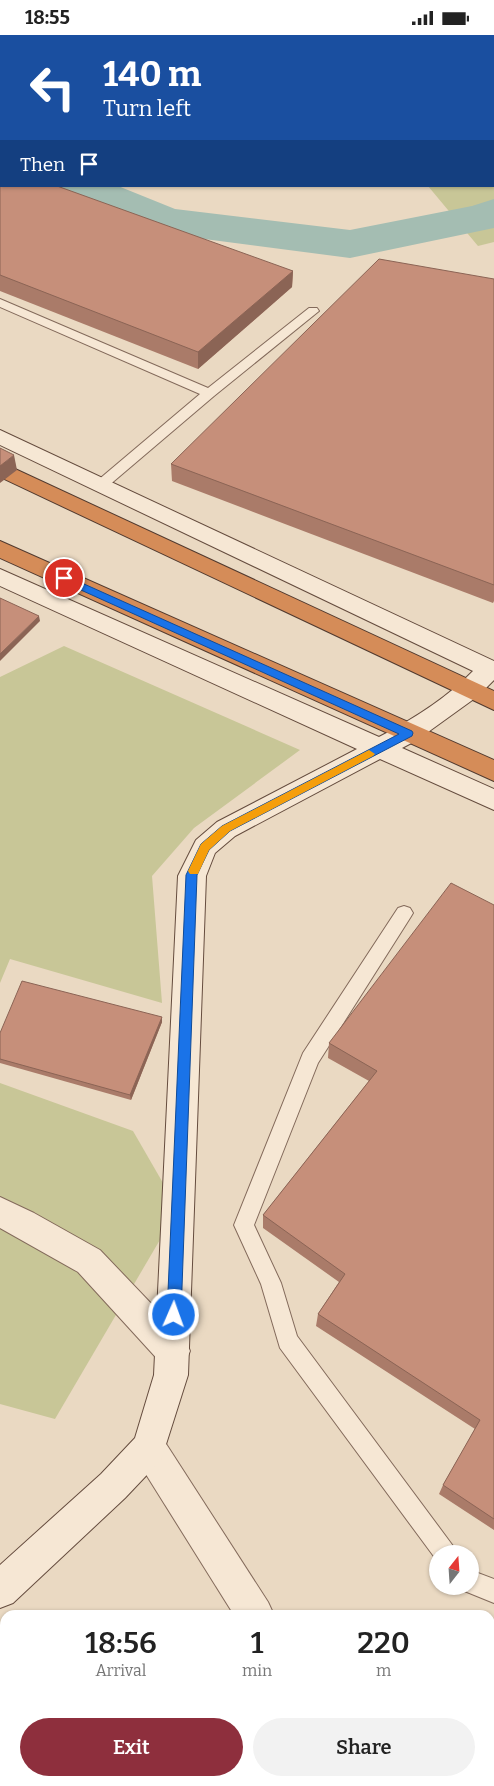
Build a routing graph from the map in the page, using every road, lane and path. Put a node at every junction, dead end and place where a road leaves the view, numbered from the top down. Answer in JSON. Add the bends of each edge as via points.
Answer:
{"nodes":[{"id":1,"x":0,"y":303,"type":"edge"},
{"id":2,"x":313,"y":311,"type":"dead end"},
{"id":3,"x":209,"y":393,"type":"junction"},
{"id":4,"x":0,"y":437,"type":"edge"},
{"id":5,"x":0,"y":469,"type":"edge"},
{"id":6,"x":102,"y":484,"type":"junction"},
{"id":7,"x":0,"y":549,"type":"edge"},
{"id":8,"x":0,"y":577,"type":"edge"},
{"id":9,"x":492,"y":670,"type":"edge"},
{"id":10,"x":481,"y":695,"type":"edge"},
{"id":11,"x":408,"y":733,"type":"junction"},
{"id":12,"x":379,"y":749,"type":"junction"},
{"id":13,"x":494,"y":771,"type":"edge"},
{"id":14,"x":494,"y":800,"type":"edge"},
{"id":15,"x":404,"y":913,"type":"dead end"},
{"id":16,"x":0,"y":1212,"type":"edge"},
{"id":17,"x":173,"y":1351,"type":"junction"},
{"id":18,"x":149,"y":1448,"type":"junction"},
{"id":19,"x":438,"y":1545,"type":"edge"},
{"id":20,"x":479,"y":1585,"type":"edge"},
{"id":21,"x":0,"y":1590,"type":"edge"},
{"id":22,"x":494,"y":1591,"type":"edge"},
{"id":23,"x":252,"y":1610,"type":"edge"}],
"edges":[{"from":1,"to":3,"type":"lane"},
{"from":2,"to":3,"type":"lane"},
{"from":3,"to":6,"type":"lane"},
{"from":4,"to":6,"type":"street"},
{"from":5,"to":10,"type":"highway"},
{"from":6,"to":9,"type":"street"},
{"from":7,"to":11,"type":"highway"},
{"from":8,"to":12,"type":"street"},
{"from":9,"to":10,"type":"street"},
{"from":10,"to":11,"type":"street"},
{"from":11,"to":12,"type":"street"},
{"from":11,"to":13,"type":"highway"},
{"from":12,"to":14,"type":"street"},
{"from":12,"to":17,"type":"street","via":[[226,829],[205,847],[192,875]]},
{"from":15,"to":19,"type":"lane","via":[[310,1059],[244,1225],[272,1283],[288,1341]]},
{"from":16,"to":17,"type":"street","via":[[90,1261]]},
{"from":17,"to":18,"type":"street","via":[[171,1375]]},
{"from":18,"to":21,"type":"street","via":[[113,1486]]},
{"from":18,"to":23,"type":"street"},
{"from":20,"to":22,"type":"lane"}]}
